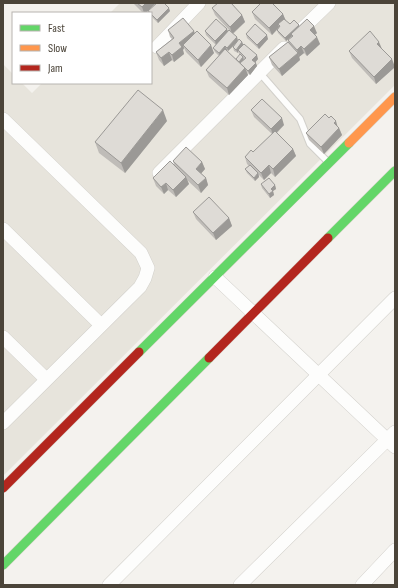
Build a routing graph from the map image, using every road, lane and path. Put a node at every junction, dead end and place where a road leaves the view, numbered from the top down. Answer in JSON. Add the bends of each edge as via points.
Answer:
{"nodes":[{"id":1,"x":199,"y":3,"type":"edge"},
{"id":2,"x":329,"y":3,"type":"edge"},
{"id":3,"x":157,"y":47,"type":"dead end"},
{"id":4,"x":259,"y":72,"type":"junction"},
{"id":5,"x":395,"y":97,"type":"edge"},
{"id":6,"x":3,"y":119,"type":"edge"},
{"id":7,"x":329,"y":164,"type":"junction"},
{"id":8,"x":395,"y":171,"type":"edge"},
{"id":9,"x":154,"y":179,"type":"edge"},
{"id":10,"x":3,"y":229,"type":"edge"},
{"id":11,"x":215,"y":277,"type":"junction"},
{"id":12,"x":395,"y":298,"type":"edge"},
{"id":13,"x":253,"y":313,"type":"junction"},
{"id":14,"x":101,"y":325,"type":"junction"},
{"id":15,"x":3,"y":337,"type":"edge"},
{"id":16,"x":318,"y":375,"type":"junction"},
{"id":17,"x":46,"y":379,"type":"junction"},
{"id":18,"x":3,"y":423,"type":"edge"},
{"id":19,"x":392,"y":440,"type":"edge"},
{"id":20,"x":3,"y":488,"type":"edge"},
{"id":21,"x":395,"y":550,"type":"edge"},
{"id":22,"x":3,"y":565,"type":"edge"},
{"id":23,"x":109,"y":585,"type":"edge"},
{"id":24,"x":240,"y":585,"type":"edge"},
{"id":25,"x":362,"y":585,"type":"edge"}],
"edges":[{"from":1,"to":3,"type":"street"},
{"from":2,"to":4,"type":"street"},
{"from":4,"to":7,"type":"lane","via":[[300,119],[310,144]]},
{"from":4,"to":9,"type":"street"},
{"from":5,"to":7,"type":"street"},
{"from":6,"to":14,"type":"street","via":[[146,260],[148,268],[140,287]]},
{"from":7,"to":11,"type":"street"},
{"from":8,"to":13,"type":"street"},
{"from":10,"to":14,"type":"street"},
{"from":11,"to":13,"type":"street"},
{"from":11,"to":20,"type":"street"},
{"from":12,"to":16,"type":"street"},
{"from":13,"to":16,"type":"street"},
{"from":13,"to":22,"type":"street"},
{"from":14,"to":17,"type":"street"},
{"from":15,"to":17,"type":"street"},
{"from":16,"to":19,"type":"street"},
{"from":16,"to":23,"type":"street"},
{"from":17,"to":18,"type":"street"},
{"from":19,"to":24,"type":"street"},
{"from":21,"to":25,"type":"street"}]}
